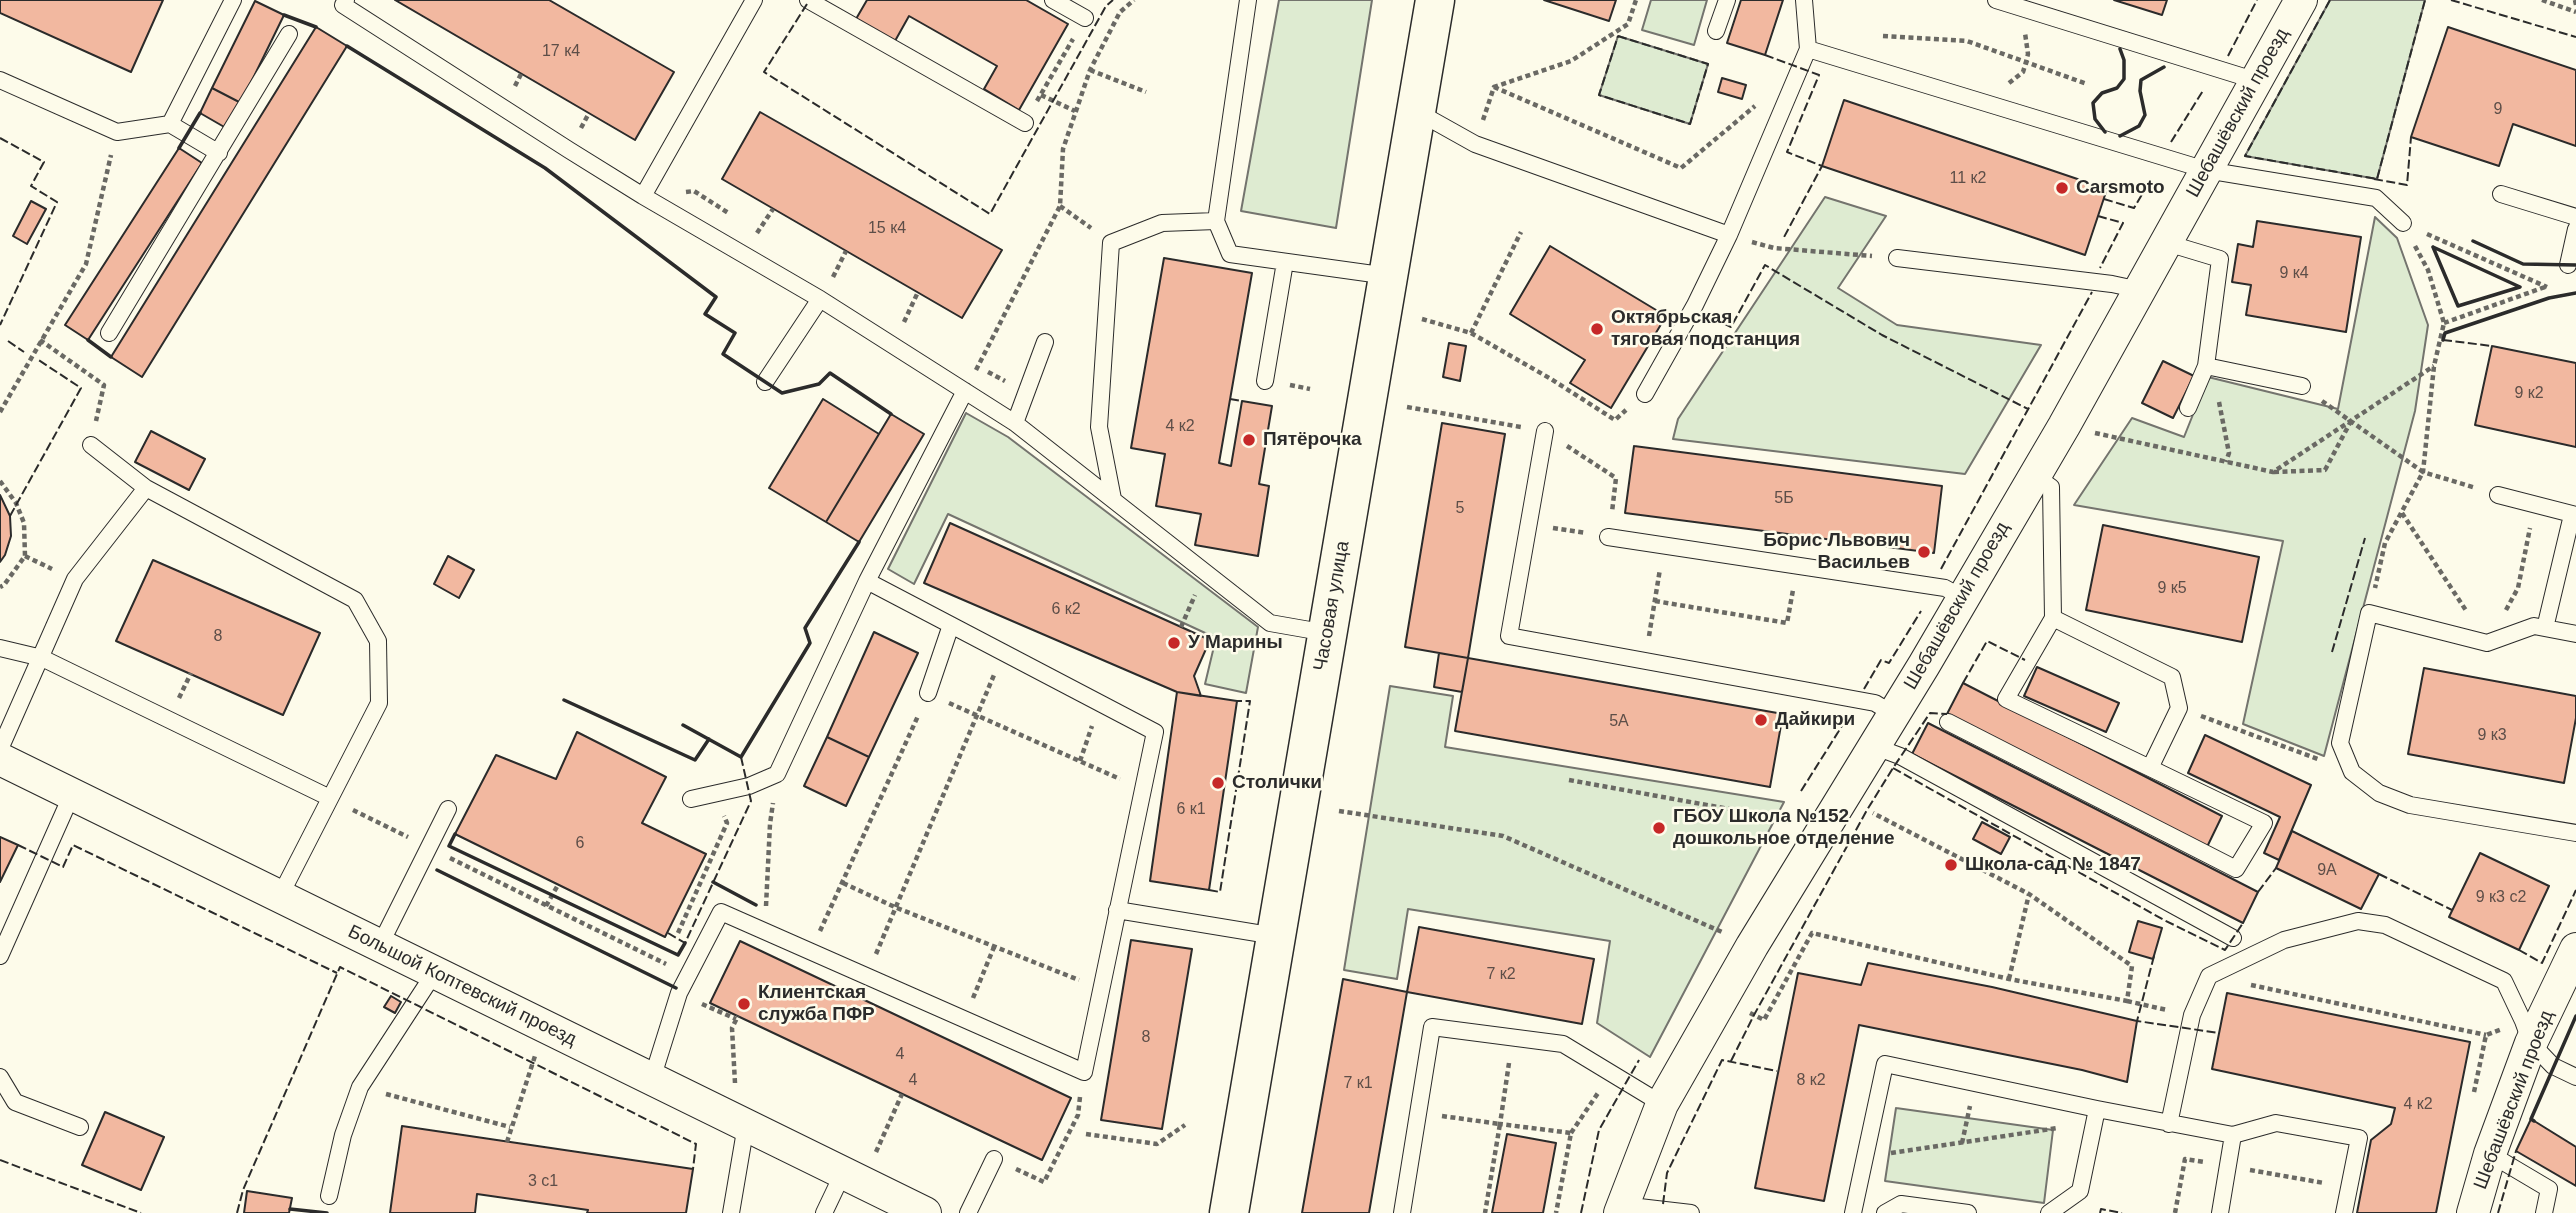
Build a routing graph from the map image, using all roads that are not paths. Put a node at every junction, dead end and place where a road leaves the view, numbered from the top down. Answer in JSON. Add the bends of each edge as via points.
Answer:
{"nodes":[{"id":1,"x":233,"y":0,"type":"edge"},
{"id":2,"x":346,"y":0,"type":"edge"},
{"id":3,"x":754,"y":0,"type":"edge"},
{"id":4,"x":808,"y":0,"type":"edge"},
{"id":5,"x":1053,"y":0,"type":"edge"},
{"id":6,"x":1248,"y":0,"type":"edge"},
{"id":7,"x":1435,"y":0,"type":"edge"},
{"id":8,"x":1727,"y":0,"type":"edge"},
{"id":9,"x":1804,"y":0,"type":"edge"},
{"id":10,"x":1996,"y":0,"type":"edge"},
{"id":11,"x":2301,"y":0,"type":"edge"},
{"id":12,"x":1085,"y":18,"type":"road end"},
{"id":13,"x":1716,"y":31,"type":"dead end"},
{"id":14,"x":289,"y":34,"type":"dead end"},
{"id":15,"x":1808,"y":49,"type":"junction"},
{"id":16,"x":0,"y":80,"type":"edge"},
{"id":17,"x":2257,"y":80,"type":"junction"},
{"id":18,"x":1416,"y":111,"type":"junction"},
{"id":19,"x":1025,"y":123,"type":"road end"},
{"id":20,"x":170,"y":124,"type":"junction"},
{"id":21,"x":219,"y":153,"type":"junction"},
{"id":22,"x":2206,"y":170,"type":"junction"},
{"id":23,"x":2501,"y":194,"type":"dead end"},
{"id":24,"x":643,"y":196,"type":"junction"},
{"id":25,"x":2576,"y":216,"type":"edge"},
{"id":26,"x":1216,"y":220,"type":"junction"},
{"id":27,"x":2403,"y":223,"type":"road end"},
{"id":28,"x":2576,"y":229,"type":"edge"},
{"id":29,"x":1729,"y":234,"type":"junction"},
{"id":30,"x":2167,"y":243,"type":"junction"},
{"id":31,"x":1897,"y":258,"type":"road end"},
{"id":32,"x":1285,"y":262,"type":"junction"},
{"id":33,"x":2568,"y":265,"type":"dead end"},
{"id":34,"x":1388,"y":276,"type":"junction"},
{"id":35,"x":2140,"y":290,"type":"junction"},
{"id":36,"x":820,"y":299,"type":"junction"},
{"id":37,"x":109,"y":333,"type":"dead end"},
{"id":38,"x":1045,"y":342,"type":"dead end"},
{"id":39,"x":2206,"y":366,"type":"junction"},
{"id":40,"x":1265,"y":381,"type":"dead end"},
{"id":41,"x":765,"y":382,"type":"dead end"},
{"id":42,"x":2302,"y":386,"type":"road end"},
{"id":43,"x":965,"y":391,"type":"junction"},
{"id":44,"x":1645,"y":394,"type":"road end"},
{"id":45,"x":2188,"y":408,"type":"dead end"},
{"id":46,"x":1014,"y":423,"type":"junction"},
{"id":47,"x":1545,"y":431,"type":"dead end"},
{"id":48,"x":91,"y":444,"type":"road end"},
{"id":49,"x":2034,"y":475,"type":"junction"},
{"id":50,"x":146,"y":488,"type":"junction"},
{"id":51,"x":2498,"y":495,"type":"road end"},
{"id":52,"x":1113,"y":499,"type":"junction"},
{"id":53,"x":2574,"y":515,"type":"edge"},
{"id":54,"x":1608,"y":537,"type":"road end"},
{"id":55,"x":867,"y":581,"type":"junction"},
{"id":56,"x":1962,"y":598,"type":"junction"},
{"id":57,"x":2053,"y":618,"type":"junction"},
{"id":58,"x":951,"y":625,"type":"junction"},
{"id":59,"x":2545,"y":628,"type":"junction"},
{"id":60,"x":1327,"y":633,"type":"junction"},
{"id":61,"x":2576,"y":634,"type":"edge"},
{"id":62,"x":0,"y":648,"type":"edge"},
{"id":63,"x":42,"y":658,"type":"junction"},
{"id":64,"x":928,"y":693,"type":"road end"},
{"id":65,"x":1893,"y":714,"type":"junction"},
{"id":66,"x":1948,"y":722,"type":"dead end"},
{"id":67,"x":1873,"y":746,"type":"junction"},
{"id":68,"x":0,"y":749,"type":"edge"},
{"id":69,"x":0,"y":759,"type":"edge"},
{"id":70,"x":2150,"y":768,"type":"junction"},
{"id":71,"x":72,"y":794,"type":"junction"},
{"id":72,"x":330,"y":799,"type":"junction"},
{"id":73,"x":691,"y":799,"type":"dead end"},
{"id":74,"x":448,"y":809,"type":"dead end"},
{"id":75,"x":2576,"y":833,"type":"edge"},
{"id":76,"x":280,"y":896,"type":"junction"},
{"id":77,"x":1118,"y":910,"type":"junction"},
{"id":78,"x":1275,"y":936,"type":"junction"},
{"id":79,"x":2233,"y":938,"type":"dead end"},
{"id":80,"x":380,"y":945,"type":"junction"},
{"id":81,"x":2576,"y":949,"type":"edge"},
{"id":82,"x":0,"y":956,"type":"edge"},
{"id":83,"x":435,"y":972,"type":"junction"},
{"id":84,"x":2531,"y":1043,"type":"junction"},
{"id":85,"x":0,"y":1077,"type":"edge"},
{"id":86,"x":2576,"y":1077,"type":"edge"},
{"id":87,"x":652,"y":1079,"type":"junction"},
{"id":88,"x":1662,"y":1104,"type":"junction"},
{"id":89,"x":2097,"y":1109,"type":"junction"},
{"id":90,"x":2169,"y":1124,"type":"junction"},
{"id":91,"x":746,"y":1125,"type":"junction"},
{"id":92,"x":80,"y":1127,"type":"dead end"},
{"id":93,"x":2233,"y":1135,"type":"junction"},
{"id":94,"x":2490,"y":1154,"type":"junction"},
{"id":95,"x":994,"y":1159,"type":"road end"},
{"id":96,"x":857,"y":1168,"type":"junction"},
{"id":97,"x":329,"y":1196,"type":"dead end"},
{"id":98,"x":1621,"y":1209,"type":"edge"},
{"id":99,"x":732,"y":1213,"type":"edge"},
{"id":100,"x":824,"y":1213,"type":"edge"},
{"id":101,"x":925,"y":1213,"type":"edge"},
{"id":102,"x":968,"y":1213,"type":"edge"},
{"id":103,"x":1229,"y":1213,"type":"edge"},
{"id":104,"x":1402,"y":1213,"type":"edge"},
{"id":105,"x":1691,"y":1213,"type":"edge"},
{"id":106,"x":1853,"y":1213,"type":"edge"},
{"id":107,"x":1885,"y":1213,"type":"edge"},
{"id":108,"x":1968,"y":1213,"type":"edge"},
{"id":109,"x":2049,"y":1213,"type":"edge"},
{"id":110,"x":2220,"y":1213,"type":"edge"},
{"id":111,"x":2344,"y":1213,"type":"edge"},
{"id":112,"x":2473,"y":1213,"type":"edge"},
{"id":113,"x":2544,"y":1213,"type":"edge"}],
"edges":[{"from":1,"to":20,"type":"lane"},
{"from":2,"to":24,"type":"lane","via":[[343,5]]},
{"from":3,"to":24,"type":"lane"},
{"from":4,"to":19,"type":"lane"},
{"from":5,"to":12,"type":"lane"},
{"from":6,"to":26,"type":"lane"},
{"from":7,"to":18,"type":"street","name":"Часовая улица"},
{"from":8,"to":13,"type":"lane"},
{"from":9,"to":15,"type":"lane"},
{"from":10,"to":17,"type":"lane"},
{"from":11,"to":17,"type":"street","name":"Шебашёвский проезд"},
{"from":14,"to":21,"type":"lane"},
{"from":15,"to":22,"type":"lane"},
{"from":15,"to":29,"type":"lane"},
{"from":16,"to":20,"type":"lane","via":[[117,132]]},
{"from":17,"to":22,"type":"street","name":"Шебашёвский проезд"},
{"from":18,"to":29,"type":"lane","via":[[1475,144]]},
{"from":18,"to":34,"type":"street","name":"Часовая улица"},
{"from":20,"to":21,"type":"lane"},
{"from":21,"to":37,"type":"lane"},
{"from":22,"to":27,"type":"lane","via":[[2375,198]]},
{"from":22,"to":30,"type":"street","name":"Шебашёвский проезд"},
{"from":23,"to":25,"type":"lane"},
{"from":24,"to":36,"type":"lane"},
{"from":26,"to":32,"type":"lane","via":[[1230,254]]},
{"from":26,"to":52,"type":"lane","via":[[1162,223],[1111,243],[1099,427]]},
{"from":28,"to":33,"type":"lane"},
{"from":29,"to":44,"type":"lane"},
{"from":30,"to":35,"type":"street","name":"Шебашёвский проезд"},
{"from":30,"to":39,"type":"lane","via":[[2220,259]]},
{"from":31,"to":35,"type":"lane"},
{"from":32,"to":34,"type":"lane"},
{"from":32,"to":40,"type":"lane"},
{"from":34,"to":60,"type":"street","name":"Часовая улица"},
{"from":35,"to":49,"type":"street","name":"Шебашёвский проезд"},
{"from":36,"to":41,"type":"lane"},
{"from":36,"to":43,"type":"lane"},
{"from":38,"to":46,"type":"lane"},
{"from":39,"to":42,"type":"lane"},
{"from":39,"to":45,"type":"lane"},
{"from":43,"to":46,"type":"lane"},
{"from":43,"to":55,"type":"lane"},
{"from":46,"to":52,"type":"lane"},
{"from":47,"to":65,"type":"lane","via":[[1509,636],[1875,704]]},
{"from":48,"to":50,"type":"lane"},
{"from":49,"to":56,"type":"street","name":"Шебашёвский проезд"},
{"from":49,"to":57,"type":"lane","via":[[2051,487]]},
{"from":50,"to":63,"type":"lane","via":[[75,579]]},
{"from":50,"to":72,"type":"lane","via":[[355,600],[378,640],[379,703]]},
{"from":51,"to":53,"type":"lane"},
{"from":52,"to":60,"type":"lane","via":[[1270,623]]},
{"from":53,"to":59,"type":"lane"},
{"from":54,"to":56,"type":"lane","via":[[1945,588]]},
{"from":55,"to":58,"type":"lane"},
{"from":55,"to":73,"type":"lane","via":[[777,775]]},
{"from":56,"to":65,"type":"street","name":"Шебашёвский проезд"},
{"from":57,"to":70,"type":"lane","via":[[2172,677],[2179,708]]},
{"from":57,"to":70,"type":"lane","via":[[2006,699]]},
{"from":58,"to":64,"type":"lane"},
{"from":58,"to":77,"type":"lane","via":[[1155,732]]},
{"from":59,"to":61,"type":"lane"},
{"from":59,"to":75,"type":"lane","via":[[2535,626],[2487,643],[2369,613],[2340,743],[2352,772],[2379,793],[2410,805]]},
{"from":60,"to":78,"type":"street","name":"Часовая улица"},
{"from":62,"to":63,"type":"lane"},
{"from":63,"to":68,"type":"lane"},
{"from":63,"to":72,"type":"lane"},
{"from":65,"to":67,"type":"street","name":"Шебашёвский проезд"},
{"from":66,"to":70,"type":"lane","via":[[2236,869],[2264,824]]},
{"from":67,"to":79,"type":"lane","via":[[1900,756]]},
{"from":67,"to":88,"type":"street","name":"Шебашёвский проезд"},
{"from":69,"to":71,"type":"street","name":"Большой Коптевский проезд"},
{"from":71,"to":76,"type":"street","name":"Большой Коптевский проезд"},
{"from":71,"to":82,"type":"lane"},
{"from":72,"to":76,"type":"lane"},
{"from":74,"to":80,"type":"lane"},
{"from":76,"to":80,"type":"street","name":"Большой Коптевский проезд"},
{"from":77,"to":78,"type":"lane"},
{"from":77,"to":87,"type":"lane","via":[[1084,1072],[721,912],[679,993]]},
{"from":78,"to":103,"type":"street","name":"Часовая улица"},
{"from":80,"to":83,"type":"street","name":"Большой Коптевский проезд"},
{"from":81,"to":84,"type":"street","name":"Шебашёвский проезд"},
{"from":83,"to":87,"type":"street","name":"Большой Коптевский проезд"},
{"from":83,"to":97,"type":"lane","via":[[360,1087]]},
{"from":84,"to":86,"type":"lane","via":[[2553,1066]]},
{"from":84,"to":90,"type":"lane","via":[[2504,981],[2385,925],[2358,920],[2284,940],[2209,976],[2192,1015]]},
{"from":84,"to":94,"type":"street","name":"Шебашёвский проезд"},
{"from":85,"to":92,"type":"lane","via":[[15,1102]]},
{"from":87,"to":91,"type":"street","name":"Большой Коптевский проезд"},
{"from":88,"to":98,"type":"street","name":"Шебашёвский проезд"},
{"from":88,"to":104,"type":"lane","via":[[1563,1044],[1432,1027]]},
{"from":89,"to":90,"type":"lane"},
{"from":89,"to":106,"type":"lane","via":[[1885,1064]]},
{"from":89,"to":109,"type":"lane","via":[[2080,1191]]},
{"from":90,"to":93,"type":"lane"},
{"from":91,"to":96,"type":"street","name":"Большой Коптевский проезд"},
{"from":91,"to":99,"type":"lane"},
{"from":93,"to":110,"type":"lane"},
{"from":93,"to":111,"type":"lane","via":[[2276,1123],[2359,1138]]},
{"from":94,"to":112,"type":"street","name":"Шебашёвский проезд"},
{"from":94,"to":113,"type":"lane","via":[[2549,1189]]},
{"from":95,"to":102,"type":"lane"},
{"from":96,"to":100,"type":"lane"},
{"from":96,"to":101,"type":"street","name":"Большой Коптевский проезд"},
{"from":98,"to":105,"type":"lane"},
{"from":107,"to":108,"type":"lane","via":[[1900,1204]]}]}
